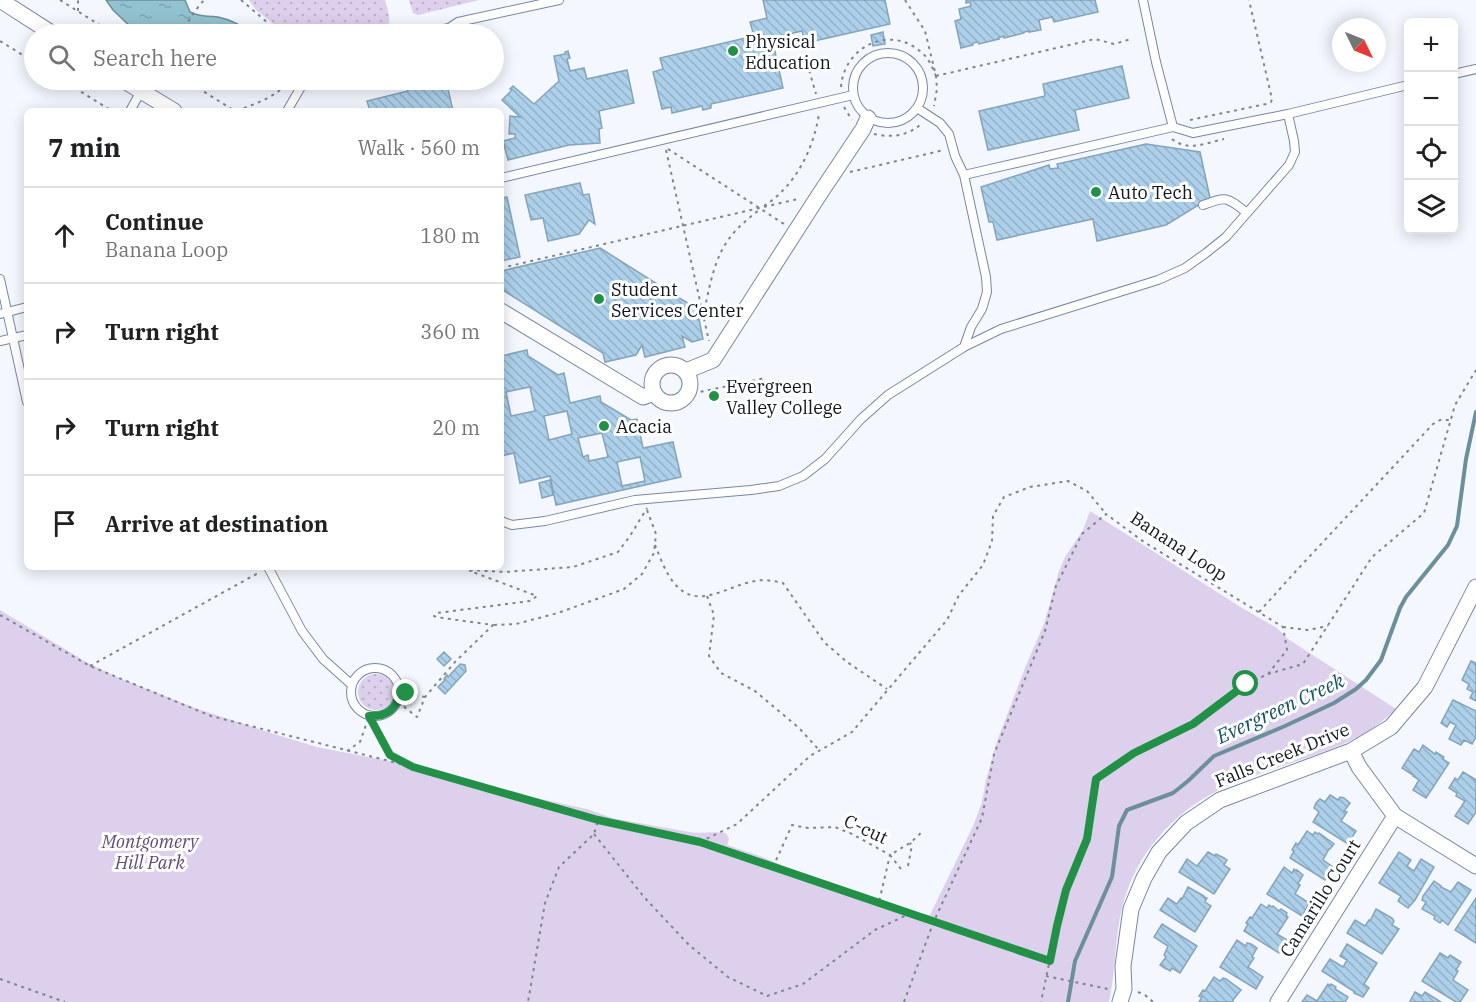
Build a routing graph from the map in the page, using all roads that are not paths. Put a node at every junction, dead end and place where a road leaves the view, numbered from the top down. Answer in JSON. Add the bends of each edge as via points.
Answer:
{"nodes":[{"id":1,"x":0,"y":0,"type":"edge"},
{"id":2,"x":559,"y":0,"type":"edge"},
{"id":3,"x":1143,"y":0,"type":"edge"},
{"id":4,"x":37,"y":24,"type":"edge"},
{"id":5,"x":455,"y":24,"type":"edge"},
{"id":6,"x":1476,"y":69,"type":"edge"},
{"id":7,"x":1458,"y":74,"type":"edge"},
{"id":8,"x":1404,"y":86,"type":"edge"},
{"id":9,"x":299,"y":90,"type":"edge"},
{"id":10,"x":141,"y":91,"type":"joint"},
{"id":11,"x":853,"y":95,"type":"junction"},
{"id":12,"x":132,"y":108,"type":"edge"},
{"id":13,"x":169,"y":108,"type":"edge"},
{"id":14,"x":289,"y":108,"type":"edge"},
{"id":15,"x":917,"y":108,"type":"junction"},
{"id":16,"x":1288,"y":114,"type":"junction"},
{"id":17,"x":865,"y":124,"type":"junction"},
{"id":18,"x":1173,"y":128,"type":"junction"},
{"id":19,"x":964,"y":175,"type":"junction"},
{"id":20,"x":504,"y":177,"type":"edge"},
{"id":21,"x":1203,"y":204,"type":"dead end"},
{"id":22,"x":1247,"y":213,"type":"junction"},
{"id":23,"x":0,"y":279,"type":"edge"},
{"id":24,"x":24,"y":308,"type":"edge"},
{"id":25,"x":504,"y":313,"type":"edge"},
{"id":26,"x":4,"y":314,"type":"edge"},
{"id":27,"x":24,"y":336,"type":"edge"},
{"id":28,"x":13,"y":338,"type":"junction"},
{"id":29,"x":0,"y":341,"type":"edge"},
{"id":30,"x":964,"y":347,"type":"junction"},
{"id":31,"x":686,"y":371,"type":"junction"},
{"id":32,"x":24,"y":388,"type":"edge"},
{"id":33,"x":654,"y":393,"type":"junction"},
{"id":34,"x":504,"y":522,"type":"edge"},
{"id":35,"x":270,"y":570,"type":"edge"},
{"id":36,"x":1476,"y":587,"type":"edge"},
{"id":37,"x":352,"y":685,"type":"junction"},
{"id":38,"x":1351,"y":751,"type":"junction"},
{"id":39,"x":1395,"y":816,"type":"junction"},
{"id":40,"x":1476,"y":866,"type":"edge"},
{"id":41,"x":1120,"y":1002,"type":"edge"},
{"id":42,"x":1278,"y":1002,"type":"edge"}],
"edges":[{"from":1,"to":4,"type":"street"},
{"from":2,"to":5,"type":"lane"},
{"from":3,"to":18,"type":"lane"},
{"from":6,"to":7,"type":"lane"},
{"from":8,"to":16,"type":"lane"},
{"from":9,"to":14,"type":"lane"},
{"from":10,"to":12,"type":"lane"},
{"from":10,"to":13,"type":"street"},
{"from":11,"to":15,"type":"lane","via":[[856,70],[876,54],[888,52],[912,61],[919,71],[923,84]]},
{"from":11,"to":17,"type":"lane"},
{"from":11,"to":20,"type":"lane"},
{"from":15,"to":17,"type":"lane","via":[[900,121]]},
{"from":15,"to":19,"type":"lane","via":[[949,134]]},
{"from":16,"to":18,"type":"lane","via":[[1193,133]]},
{"from":16,"to":22,"type":"lane","via":[[1295,152],[1289,165]]},
{"from":17,"to":31,"type":"street","via":[[713,360]]},
{"from":18,"to":19,"type":"lane"},
{"from":19,"to":30,"type":"lane","via":[[987,292]]},
{"from":21,"to":22,"type":"lane","via":[[1221,198]]},
{"from":22,"to":30,"type":"lane","via":[[1206,254],[1176,272],[1001,329]]},
{"from":23,"to":26,"type":"lane"},
{"from":24,"to":26,"type":"lane"},
{"from":25,"to":33,"type":"street","via":[[642,397]]},
{"from":26,"to":28,"type":"lane"},
{"from":27,"to":28,"type":"lane"},
{"from":28,"to":29,"type":"lane"},
{"from":28,"to":32,"type":"lane"},
{"from":30,"to":34,"type":"lane","via":[[888,395],[861,418],[825,459],[803,476],[779,486],[635,500],[544,521],[512,525]]},
{"from":31,"to":33,"type":"street","via":[[675,365],[662,366],[652,381]]},
{"from":31,"to":33,"type":"street","via":[[690,383],[682,399],[670,403]]},
{"from":35,"to":37,"type":"lane","via":[[302,632],[323,659]]},
{"from":36,"to":38,"type":"street","name":"Falls Creek Drive","via":[[1425,687],[1391,727]]},
{"from":37,"to":37,"type":"lane","via":[[352,700],[369,716],[386,714],[399,698],[399,685],[394,677],[380,668],[363,671]]},
{"from":38,"to":39,"type":"street"},
{"from":38,"to":41,"type":"street","name":"Falls Creek Drive","via":[[1220,800],[1186,823],[1159,852],[1131,909]]},
{"from":39,"to":40,"type":"street"},
{"from":39,"to":42,"type":"street","name":"Camarillo Court"}]}
